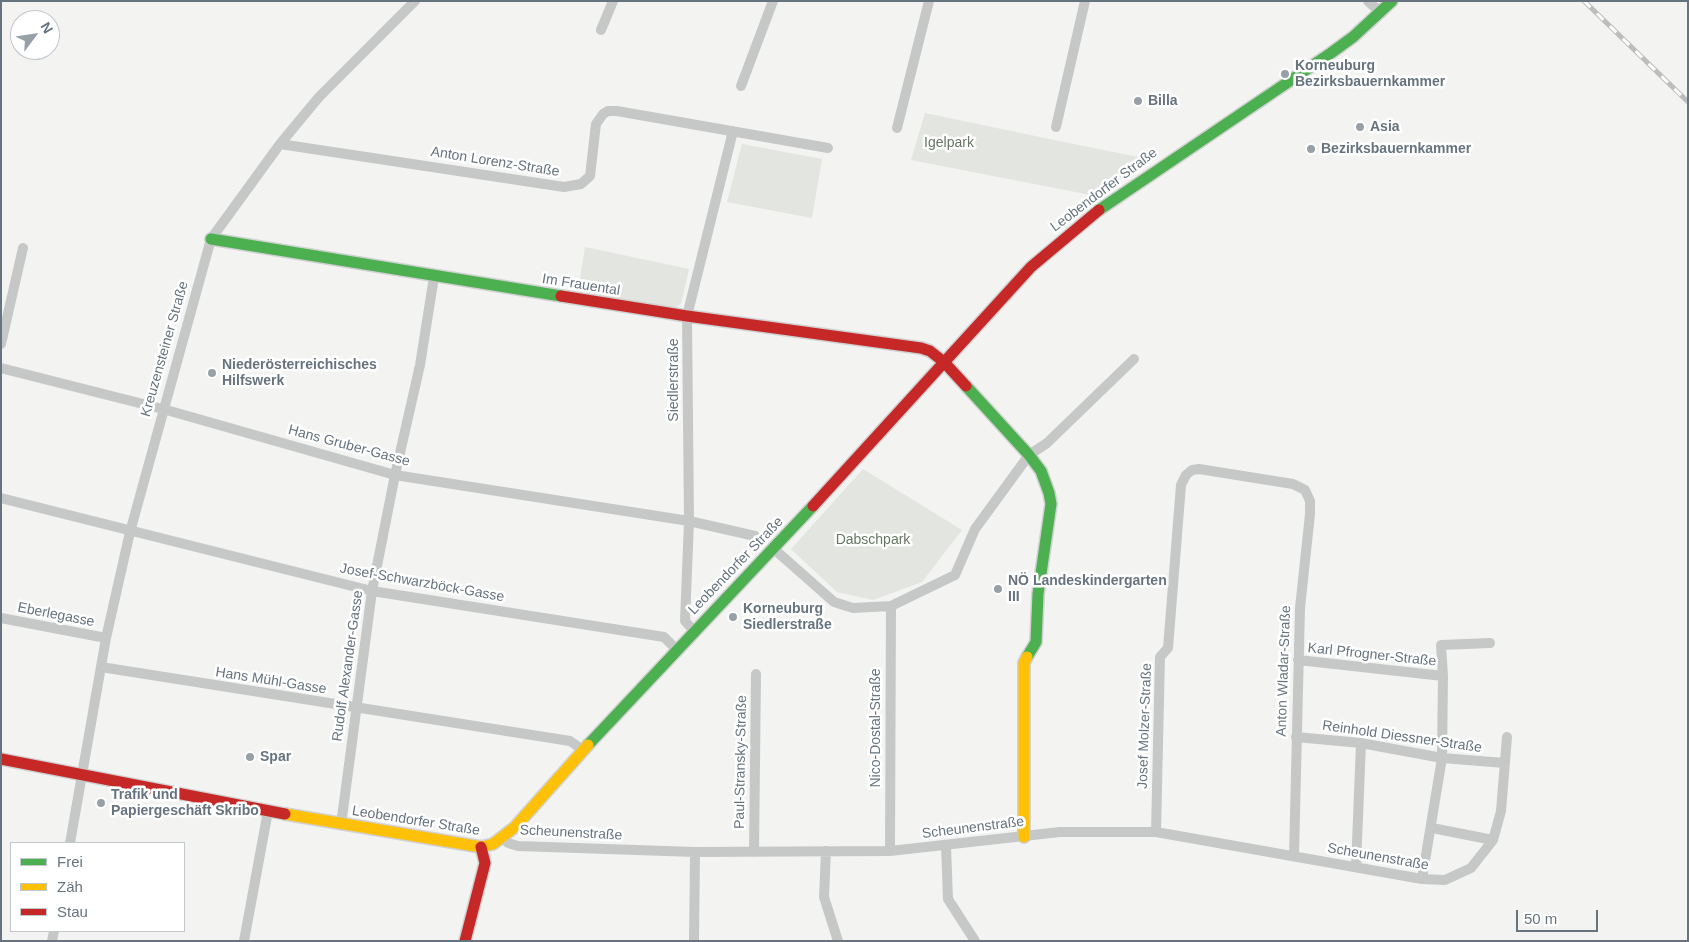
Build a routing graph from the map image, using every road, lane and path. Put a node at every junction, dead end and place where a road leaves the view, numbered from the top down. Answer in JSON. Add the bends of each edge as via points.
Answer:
{"nodes":[{"id":1,"x":416,"y":1,"type":"edge"},
{"id":2,"x":613,"y":1,"type":"edge"},
{"id":3,"x":773,"y":1,"type":"edge"},
{"id":4,"x":929,"y":1,"type":"edge"},
{"id":5,"x":1085,"y":1,"type":"edge"},
{"id":6,"x":1368,"y":1,"type":"edge"},
{"id":7,"x":1392,"y":1,"type":"edge"},
{"id":8,"x":1381,"y":13,"type":"junction"},
{"id":9,"x":601,"y":30,"type":"dead end"},
{"id":10,"x":741,"y":86,"type":"dead end"},
{"id":11,"x":897,"y":128,"type":"dead end"},
{"id":12,"x":1056,"y":128,"type":"dead end"},
{"id":13,"x":733,"y":131,"type":"junction"},
{"id":14,"x":280,"y":144,"type":"junction"},
{"id":15,"x":828,"y":148,"type":"dead end"},
{"id":16,"x":210,"y":238,"type":"junction"},
{"id":17,"x":23,"y":248,"type":"dead end"},
{"id":18,"x":434,"y":277,"type":"junction"},
{"id":19,"x":687,"y":316,"type":"junction"},
{"id":20,"x":1,"y":344,"type":"edge"},
{"id":21,"x":1134,"y":360,"type":"dead end"},
{"id":22,"x":944,"y":362,"type":"junction"},
{"id":23,"x":1,"y":368,"type":"edge"},
{"id":24,"x":163,"y":409,"type":"junction"},
{"id":25,"x":1029,"y":455,"type":"junction"},
{"id":26,"x":395,"y":475,"type":"junction"},
{"id":27,"x":1186,"y":475,"type":"joint"},
{"id":28,"x":1,"y":498,"type":"edge"},
{"id":29,"x":689,"y":521,"type":"junction"},
{"id":30,"x":130,"y":532,"type":"junction"},
{"id":31,"x":755,"y":536,"type":"dead end"},
{"id":32,"x":774,"y":549,"type":"junction"},
{"id":33,"x":372,"y":591,"type":"junction"},
{"id":34,"x":891,"y":606,"type":"junction"},
{"id":35,"x":1,"y":618,"type":"edge"},
{"id":36,"x":694,"y":631,"type":"junction"},
{"id":37,"x":106,"y":638,"type":"junction"},
{"id":38,"x":1490,"y":643,"type":"dead end"},
{"id":39,"x":677,"y":650,"type":"junction"},
{"id":40,"x":1298,"y":660,"type":"junction"},
{"id":41,"x":101,"y":667,"type":"junction"},
{"id":42,"x":756,"y":674,"type":"dead end"},
{"id":43,"x":1443,"y":676,"type":"junction"},
{"id":44,"x":356,"y":709,"type":"junction"},
{"id":45,"x":1296,"y":737,"type":"junction"},
{"id":46,"x":1507,"y":737,"type":"dead end"},
{"id":47,"x":1361,"y":743,"type":"junction"},
{"id":48,"x":583,"y":750,"type":"junction"},
{"id":49,"x":1442,"y":758,"type":"junction"},
{"id":50,"x":1,"y":759,"type":"edge"},
{"id":51,"x":1506,"y":763,"type":"junction"},
{"id":52,"x":82,"y":775,"type":"junction"},
{"id":53,"x":268,"y":811,"type":"junction"},
{"id":54,"x":341,"y":825,"type":"junction"},
{"id":55,"x":1432,"y":828,"type":"junction"},
{"id":56,"x":1156,"y":832,"type":"junction"},
{"id":57,"x":1024,"y":837,"type":"junction"},
{"id":58,"x":502,"y":838,"type":"junction"},
{"id":59,"x":1493,"y":840,"type":"junction"},
{"id":60,"x":70,"y":842,"type":"edge"},
{"id":61,"x":946,"y":846,"type":"junction"},
{"id":62,"x":481,"y":847,"type":"junction"},
{"id":63,"x":826,"y":851,"type":"junction"},
{"id":64,"x":890,"y":851,"type":"junction"},
{"id":65,"x":696,"y":852,"type":"junction"},
{"id":66,"x":754,"y":852,"type":"junction"},
{"id":67,"x":1294,"y":856,"type":"junction"},
{"id":68,"x":1356,"y":867,"type":"junction"},
{"id":69,"x":1422,"y":879,"type":"junction"},
{"id":70,"x":244,"y":941,"type":"edge"},
{"id":71,"x":465,"y":941,"type":"edge"},
{"id":72,"x":694,"y":941,"type":"edge"},
{"id":73,"x":838,"y":941,"type":"edge"},
{"id":74,"x":975,"y":941,"type":"edge"}],
"edges":[{"from":1,"to":14,"type":"street","name":"Kreuzensteiner Straße","via":[[319,97]]},
{"from":2,"to":9,"type":"street"},
{"from":3,"to":10,"type":"street"},
{"from":4,"to":11,"type":"street"},
{"from":5,"to":12,"type":"street"},
{"from":6,"to":8,"type":"street"},
{"from":7,"to":8,"type":"main road","name":"Leobendorfer Straße"},
{"from":8,"to":22,"type":"main road","name":"Leobendorfer Straße","via":[[1331,53],[1088,217],[1031,267]]},
{"from":13,"to":14,"type":"street","name":"Anton Lorenz-Straße","via":[[608,111],[596,124],[590,176],[585,182],[570,187]]},
{"from":13,"to":15,"type":"street","name":"Anton Lorenz-Straße"},
{"from":13,"to":19,"type":"street","name":"Siedlerstraße"},
{"from":14,"to":16,"type":"street","name":"Kreuzensteiner Straße"},
{"from":16,"to":18,"type":"main road","name":"Im Frauental"},
{"from":16,"to":24,"type":"street","name":"Kreuzensteiner Straße"},
{"from":17,"to":20,"type":"street"},
{"from":18,"to":19,"type":"main road","name":"Im Frauental"},
{"from":18,"to":26,"type":"street","name":"Rudolf Alexander-Gasse","via":[[420,365]]},
{"from":19,"to":22,"type":"main road","name":"Im Frauental","via":[[921,348]]},
{"from":19,"to":29,"type":"street","name":"Siedlerstraße"},
{"from":21,"to":25,"type":"street","via":[[1047,443]]},
{"from":22,"to":25,"type":"main road","name":"Im Frauental"},
{"from":22,"to":32,"type":"main road","name":"Leobendorfer Straße"},
{"from":23,"to":24,"type":"street","name":"Hans Gruber-Gasse"},
{"from":24,"to":26,"type":"street","name":"Hans Gruber-Gasse"},
{"from":24,"to":30,"type":"street","name":"Kreuzensteiner Straße"},
{"from":25,"to":34,"type":"street","via":[[975,529],[955,575]]},
{"from":25,"to":57,"type":"main road","name":"Im Frauental","via":[[1041,471],[1051,504],[1038,594],[1036,642],[1024,663]]},
{"from":26,"to":29,"type":"street","name":"Hans Gruber-Gasse"},
{"from":26,"to":33,"type":"street","name":"Rudolf Alexander-Gasse"},
{"from":27,"to":40,"type":"street","name":"Anton Wladar-Straße","via":[[1199,469],[1293,484],[1305,490],[1310,501],[1310,514],[1300,600]]},
{"from":27,"to":56,"type":"street","name":"Josef Molzer-Straße","via":[[1182,485],[1168,648],[1160,657]]},
{"from":28,"to":30,"type":"street","name":"Josef-Schwarzböck-Gasse"},
{"from":29,"to":31,"type":"street","name":"Hans Gruber-Gasse"},
{"from":29,"to":36,"type":"street","name":"Siedlerstraße","via":[[685,621]]},
{"from":30,"to":33,"type":"street","name":"Josef-Schwarzböck-Gasse"},
{"from":30,"to":37,"type":"street","name":"Kreuzensteiner Straße"},
{"from":32,"to":34,"type":"street","via":[[834,602],[857,609]]},
{"from":32,"to":36,"type":"main road","name":"Leobendorfer Straße"},
{"from":33,"to":39,"type":"street","name":"Josef-Schwarzböck-Gasse","via":[[664,637]]},
{"from":33,"to":44,"type":"street","name":"Rudolf Alexander-Gasse"},
{"from":34,"to":64,"type":"street","name":"Nico-Dostal-Straße"},
{"from":35,"to":37,"type":"street","name":"Eberlegasse"},
{"from":36,"to":39,"type":"main road","name":"Leobendorfer Straße"},
{"from":37,"to":41,"type":"street","name":"Kreuzensteiner Straße"},
{"from":38,"to":43,"type":"street","via":[[1441,645]]},
{"from":39,"to":48,"type":"main road","name":"Leobendorfer Straße"},
{"from":40,"to":43,"type":"street","name":"Karl Pfrogner-Straße"},
{"from":40,"to":45,"type":"street","name":"Anton Wladar-Straße"},
{"from":41,"to":44,"type":"street","name":"Hans Mühl-Gasse"},
{"from":41,"to":52,"type":"street","name":"Kreuzensteiner Straße"},
{"from":42,"to":66,"type":"street","name":"Paul-Stransky-Straße"},
{"from":43,"to":49,"type":"street"},
{"from":44,"to":48,"type":"street","name":"Hans Mühl-Gasse","via":[[570,742]]},
{"from":44,"to":54,"type":"street","name":"Rudolf Alexander-Gasse"},
{"from":45,"to":47,"type":"street","name":"Reinhold Diessner-Straße"},
{"from":45,"to":67,"type":"street","name":"Anton Wladar-Straße"},
{"from":46,"to":51,"type":"street"},
{"from":47,"to":49,"type":"street","name":"Reinhold Diessner-Straße"},
{"from":47,"to":68,"type":"street"},
{"from":48,"to":58,"type":"main road","name":"Leobendorfer Straße"},
{"from":49,"to":51,"type":"street","name":"Reinhold Diessner-Straße"},
{"from":49,"to":55,"type":"street"},
{"from":50,"to":52,"type":"main road","name":"Leobendorfer Straße"},
{"from":51,"to":59,"type":"street","via":[[1501,811]]},
{"from":52,"to":53,"type":"main road","name":"Leobendorfer Straße"},
{"from":52,"to":60,"type":"street","name":"Kreuzensteiner Straße"},
{"from":53,"to":54,"type":"main road","name":"Leobendorfer Straße"},
{"from":53,"to":70,"type":"street"},
{"from":54,"to":62,"type":"main road","name":"Leobendorfer Straße"},
{"from":55,"to":59,"type":"street"},
{"from":55,"to":69,"type":"street"},
{"from":56,"to":57,"type":"street","name":"Scheunenstraße","via":[[1060,832]]},
{"from":56,"to":67,"type":"street","name":"Scheunenstraße"},
{"from":57,"to":61,"type":"street","name":"Scheunenstraße"},
{"from":58,"to":62,"type":"main road","name":"Leobendorfer Straße"},
{"from":58,"to":65,"type":"street","name":"Scheunenstraße","via":[[518,846]]},
{"from":59,"to":69,"type":"street","name":"Scheunenstraße","via":[[1471,868],[1445,880]]},
{"from":61,"to":64,"type":"street","name":"Scheunenstraße"},
{"from":61,"to":74,"type":"street","via":[[948,899]]},
{"from":62,"to":71,"type":"main road","via":[[485,864]]},
{"from":63,"to":64,"type":"street","name":"Scheunenstraße"},
{"from":63,"to":66,"type":"street","name":"Scheunenstraße"},
{"from":63,"to":73,"type":"street","via":[[824,897]]},
{"from":65,"to":66,"type":"street","name":"Scheunenstraße"},
{"from":65,"to":72,"type":"street"},
{"from":67,"to":68,"type":"street","name":"Scheunenstraße"},
{"from":68,"to":69,"type":"street","name":"Scheunenstraße"}]}
